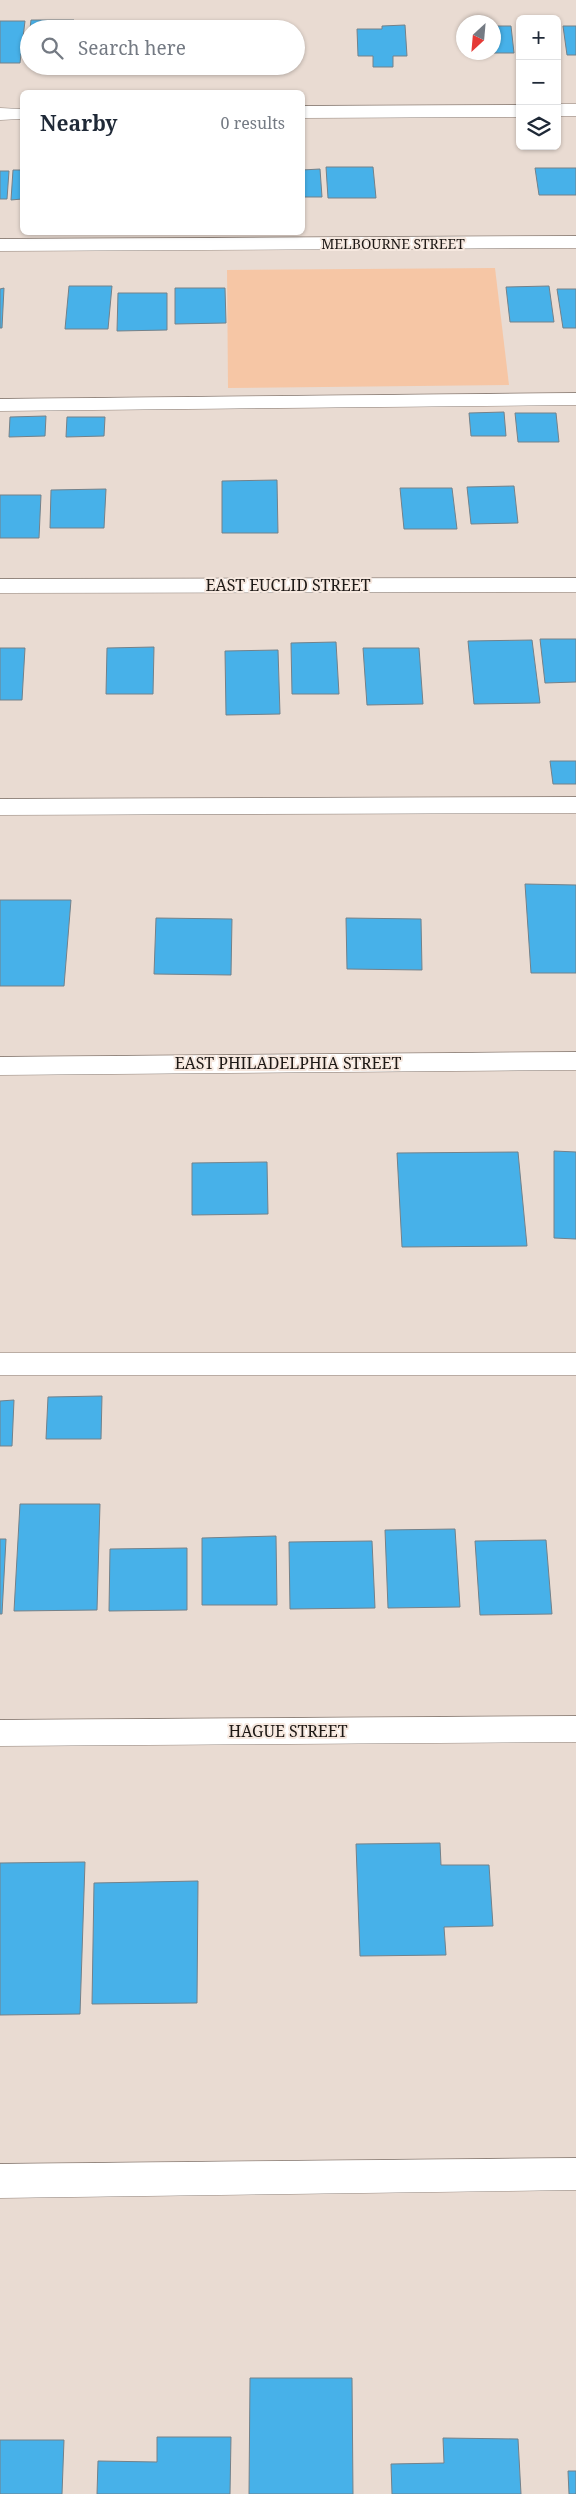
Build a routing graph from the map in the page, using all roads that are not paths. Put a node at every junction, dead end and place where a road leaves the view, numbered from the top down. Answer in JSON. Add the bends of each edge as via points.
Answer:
{"nodes":[{"id":1,"x":561,"y":110,"type":"edge"},
{"id":2,"x":576,"y":110,"type":"edge"},
{"id":3,"x":516,"y":111,"type":"edge"},
{"id":4,"x":305,"y":112,"type":"edge"},
{"id":5,"x":0,"y":114,"type":"edge"},
{"id":6,"x":20,"y":114,"type":"edge"},
{"id":7,"x":576,"y":242,"type":"edge"},
{"id":8,"x":0,"y":245,"type":"edge"},
{"id":9,"x":576,"y":399,"type":"edge"},
{"id":10,"x":0,"y":405,"type":"edge"},
{"id":11,"x":576,"y":585,"type":"edge"},
{"id":12,"x":0,"y":586,"type":"edge"},
{"id":13,"x":576,"y":804,"type":"edge"},
{"id":14,"x":0,"y":807,"type":"edge"},
{"id":15,"x":576,"y":1061,"type":"edge"},
{"id":16,"x":0,"y":1066,"type":"edge"},
{"id":17,"x":0,"y":1364,"type":"edge"},
{"id":18,"x":576,"y":1364,"type":"edge"},
{"id":19,"x":576,"y":1729,"type":"edge"},
{"id":20,"x":0,"y":1733,"type":"edge"},
{"id":21,"x":576,"y":2174,"type":"edge"},
{"id":22,"x":0,"y":2181,"type":"edge"}],
"edges":[{"from":1,"to":2,"type":"street"},
{"from":3,"to":4,"type":"street"},
{"from":5,"to":6,"type":"street"},
{"from":7,"to":8,"type":"street","name":"MELBOURNE STREET"},
{"from":9,"to":10,"type":"street"},
{"from":11,"to":12,"type":"street","name":"EAST EUCLID STREET"},
{"from":13,"to":14,"type":"street"},
{"from":15,"to":16,"type":"street","name":"EAST PHILADELPHIA STREET"},
{"from":17,"to":18,"type":"street"},
{"from":19,"to":20,"type":"street","name":"HAGUE STREET"},
{"from":21,"to":22,"type":"street"}]}
